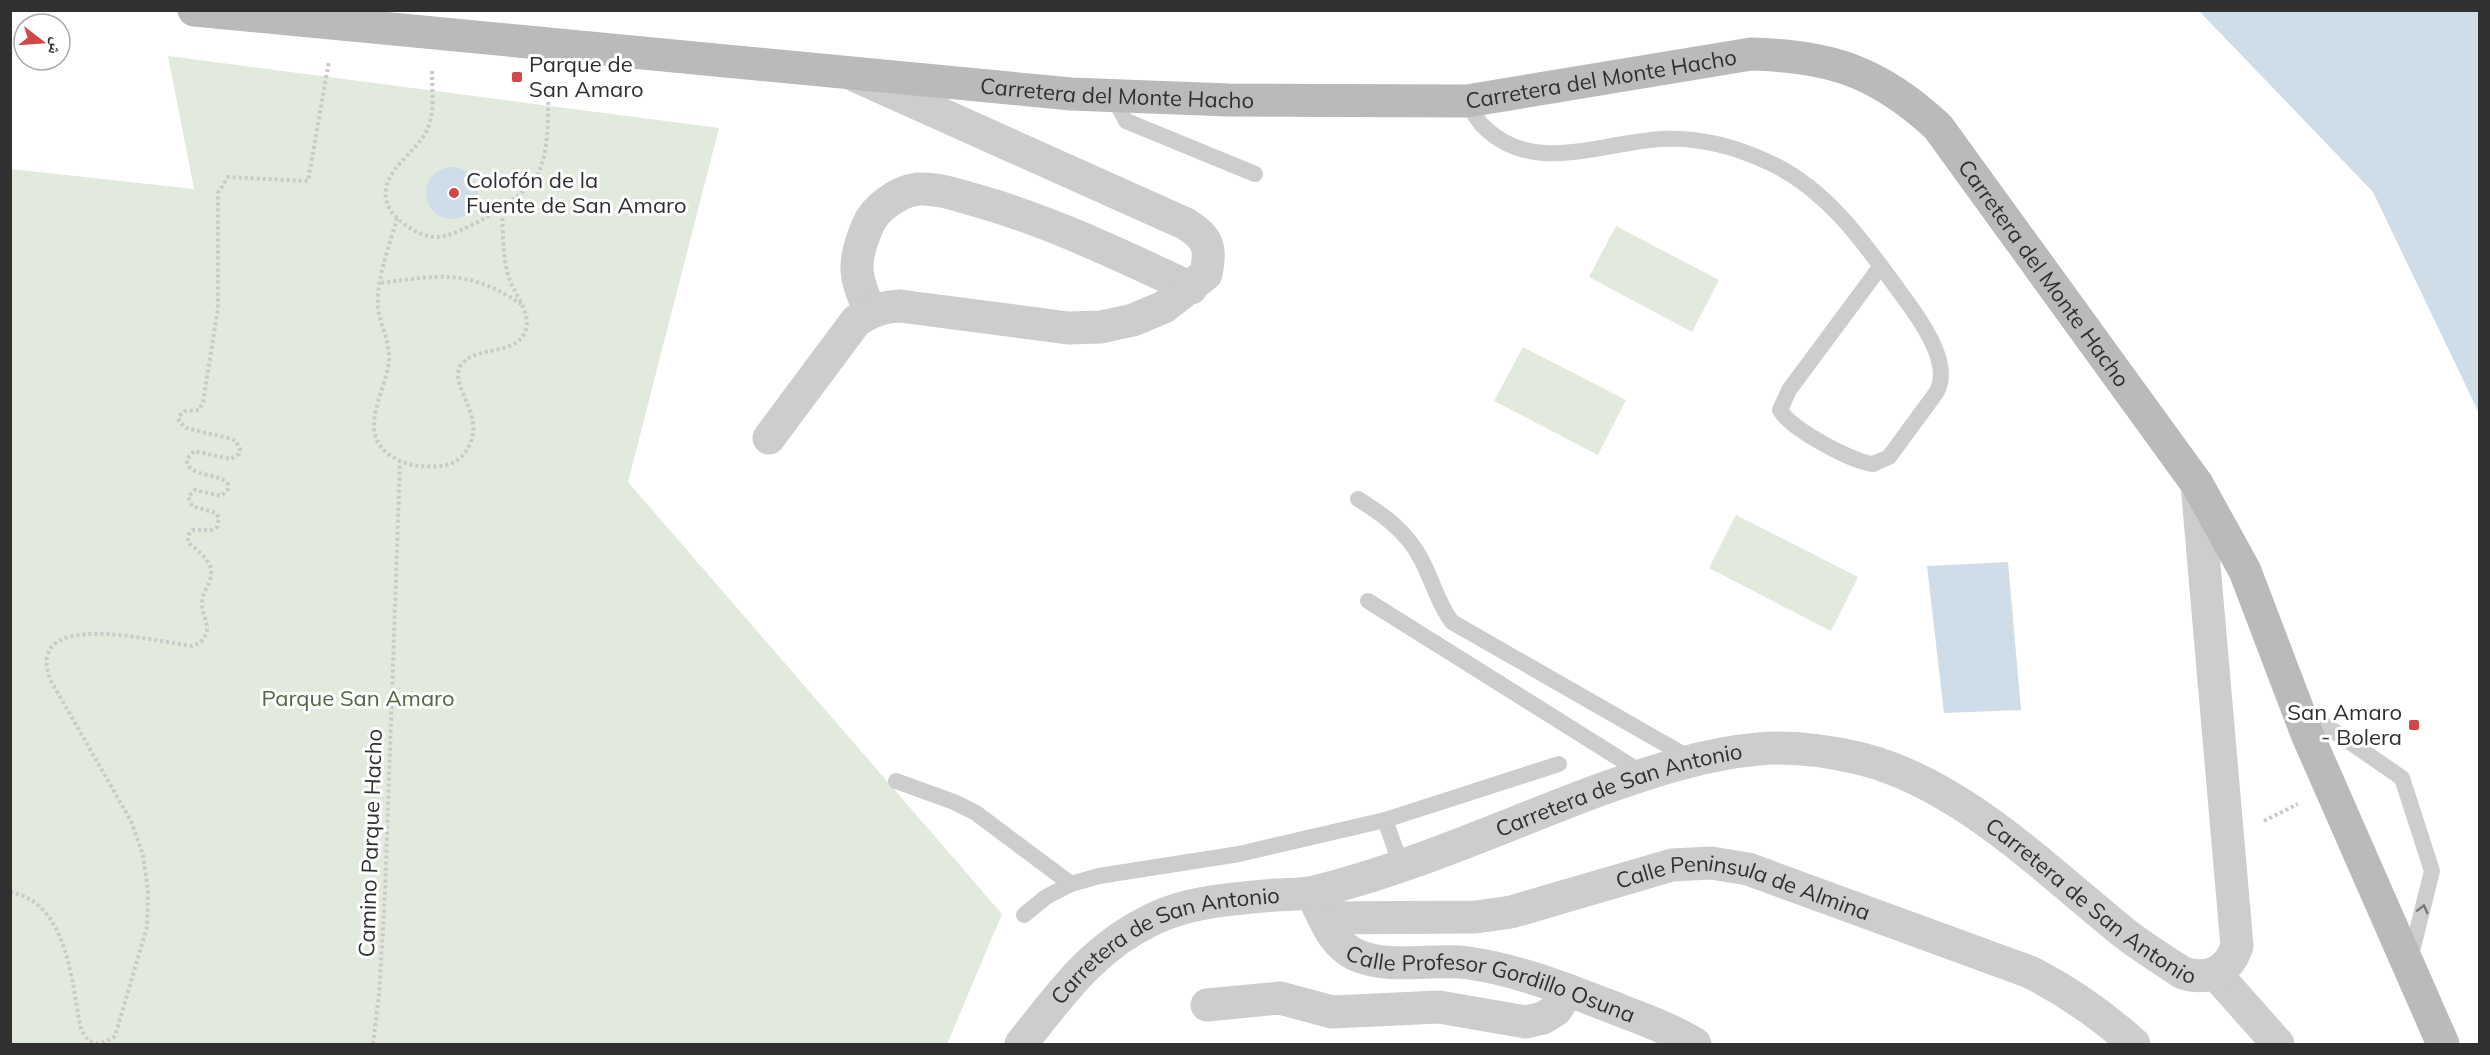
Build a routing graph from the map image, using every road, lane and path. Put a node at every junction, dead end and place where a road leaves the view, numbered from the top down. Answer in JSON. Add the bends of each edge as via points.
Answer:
{"nodes":[{"id":1,"x":194,"y":10,"type":"edge"},
{"id":2,"x":335,"y":25,"type":"junction"},
{"id":3,"x":433,"y":33,"type":"junction"},
{"id":4,"x":552,"y":44,"type":"junction"},
{"id":5,"x":849,"y":73,"type":"junction"},
{"id":6,"x":1113,"y":96,"type":"junction"},
{"id":7,"x":1467,"y":101,"type":"junction"},
{"id":8,"x":1255,"y":174,"type":"dead end"},
{"id":9,"x":502,"y":206,"type":"junction"},
{"id":10,"x":397,"y":218,"type":"junction"},
{"id":11,"x":1881,"y":266,"type":"junction"},
{"id":12,"x":381,"y":283,"type":"junction"},
{"id":13,"x":1191,"y":288,"type":"junction"},
{"id":14,"x":521,"y":305,"type":"junction"},
{"id":15,"x":870,"y":311,"type":"junction"},
{"id":16,"x":769,"y":438,"type":"dead end"},
{"id":17,"x":400,"y":462,"type":"junction"},
{"id":18,"x":2197,"y":484,"type":"junction"},
{"id":19,"x":1358,"y":500,"type":"dead end"},
{"id":20,"x":1368,"y":601,"type":"dead end"},
{"id":21,"x":2297,"y":705,"type":"junction"},
{"id":22,"x":1694,"y":760,"type":"junction"},
{"id":23,"x":1559,"y":764,"type":"dead end"},
{"id":24,"x":1644,"y":774,"type":"junction"},
{"id":25,"x":896,"y":781,"type":"dead end"},
{"id":26,"x":2330,"y":788,"type":"junction"},
{"id":27,"x":1385,"y":820,"type":"junction"},
{"id":28,"x":2228,"y":840,"type":"junction"},
{"id":29,"x":1401,"y":865,"type":"junction"},
{"id":30,"x":1071,"y":884,"type":"junction"},
{"id":31,"x":10,"y":892,"type":"edge"},
{"id":32,"x":1318,"y":905,"type":"junction"},
{"id":33,"x":1024,"y":915,"type":"dead end"},
{"id":34,"x":2408,"y":966,"type":"junction"},
{"id":35,"x":2215,"y":973,"type":"junction"},
{"id":36,"x":1568,"y":990,"type":"junction"},
{"id":37,"x":1207,"y":1005,"type":"dead end"},
{"id":38,"x":95,"y":1044,"type":"edge"},
{"id":39,"x":373,"y":1044,"type":"edge"},
{"id":40,"x":1021,"y":1044,"type":"edge"},
{"id":41,"x":1695,"y":1044,"type":"edge"},
{"id":42,"x":2134,"y":1044,"type":"edge"},
{"id":43,"x":2278,"y":1044,"type":"edge"},
{"id":44,"x":2443,"y":1044,"type":"edge"}],
"edges":[{"from":1,"to":2,"type":"main road","name":"Carretera del Monte Hacho"},
{"from":2,"to":3,"type":"main road","name":"Carretera del Monte Hacho"},
{"from":2,"to":38,"type":"path","via":[[308,181],[228,177],[218,193],[218,308],[203,402],[199,410],[185,411],[179,416],[186,428],[232,439],[240,449],[231,459],[194,451],[187,459],[194,471],[221,478],[228,484],[221,496],[195,490],[188,496],[192,506],[216,513],[219,518],[212,530],[193,530],[188,535],[188,542],[207,559],[211,569],[211,580],[202,599],[205,638],[192,646],[128,634],[89,634],[59,643],[49,653],[46,667],[51,681],[131,821],[143,855],[148,891],[147,927],[115,1036],[106,1043]]},
{"from":3,"to":4,"type":"main road","name":"Carretera del Monte Hacho"},
{"from":3,"to":10,"type":"path","via":[[431,119],[426,133],[387,182],[388,208]]},
{"from":4,"to":5,"type":"main road","name":"Carretera del Monte Hacho"},
{"from":4,"to":9,"type":"path","via":[[544,159],[536,178]]},
{"from":5,"to":6,"type":"main road","name":"Carretera del Monte Hacho"},
{"from":5,"to":13,"type":"street","via":[[1186,224],[1203,235],[1210,254],[1206,274]]},
{"from":6,"to":7,"type":"main road","name":"Carretera del Monte Hacho"},
{"from":6,"to":8,"type":"lane","via":[[1126,121]]},
{"from":7,"to":11,"type":"lane","via":[[1482,126],[1507,145],[1536,154],[1566,154],[1662,139],[1699,141],[1770,162],[1801,181],[1850,225]]},
{"from":7,"to":18,"type":"main road","name":"Carretera del Monte Hacho","via":[[1751,54],[1796,55],[1837,64],[1871,78],[1913,104],[1938,127]]},
{"from":9,"to":10,"type":"path","via":[[459,234],[436,237],[415,232]]},
{"from":9,"to":14,"type":"path","via":[[505,260]]},
{"from":10,"to":12,"type":"path"},
{"from":11,"to":11,"type":"lane","via":[[1923,324],[1942,378],[1936,393],[1889,456],[1873,464],[1856,459],[1793,424],[1780,410],[1789,390]]},
{"from":12,"to":14,"type":"path","via":[[440,276],[469,278],[497,289]]},
{"from":12,"to":17,"type":"path","via":[[378,306],[389,363],[374,420],[375,436],[383,449]]},
{"from":13,"to":15,"type":"street","via":[[1164,307],[1134,320],[1101,327],[1068,328],[900,306]]},
{"from":13,"to":15,"type":"street","via":[[1044,222],[937,189],[915,189],[895,196],[871,219],[857,248],[857,281]]},
{"from":14,"to":17,"type":"path","via":[[527,320],[519,340],[470,358],[461,366],[461,390],[470,405],[474,425],[463,456],[450,465]]},
{"from":15,"to":16,"type":"street","via":[[856,321]]},
{"from":17,"to":39,"type":"path","name":"Camino Parque Hacho","via":[[385,893],[380,996]]},
{"from":18,"to":21,"type":"main road","name":"Carretera del Monte Hacho","via":[[2245,572]]},
{"from":18,"to":28,"type":"street"},
{"from":19,"to":22,"type":"lane","via":[[1383,514],[1404,534],[1421,559],[1439,605],[1452,622]]},
{"from":20,"to":24,"type":"lane"},
{"from":21,"to":26,"type":"main road","name":"Carretera del Monte Hacho"},
{"from":34,"to":21,"type":"lane","one_way":true,"via":[[2432,871],[2402,778]]},
{"from":22,"to":24,"type":"street","name":"Carretera de San Antonio"},
{"from":22,"to":35,"type":"street","name":"Carretera de San Antonio","via":[[1759,749],[1811,750],[1863,759],[1912,776],[1958,801],[2081,895],[2125,934],[2183,973],[2194,977]]},
{"from":23,"to":27,"type":"lane"},
{"from":24,"to":29,"type":"street","name":"Carretera de San Antonio"},
{"from":25,"to":30,"type":"lane","via":[[976,813]]},
{"from":26,"to":28,"type":"path"},
{"from":26,"to":34,"type":"main road","name":"Carretera del Monte Hacho"},
{"from":27,"to":29,"type":"lane"},
{"from":27,"to":30,"type":"lane","via":[[1239,854]]},
{"from":28,"to":35,"type":"street","via":[[2237,946],[2226,967]]},
{"from":29,"to":32,"type":"street","name":"Carretera de San Antonio"},
{"from":30,"to":33,"type":"lane"},
{"from":31,"to":38,"type":"path","via":[[48,914],[58,931],[81,1029],[86,1039]]},
{"from":32,"to":36,"type":"street","name":"Calle Profesor Gordillo Osuna","via":[[1341,945],[1355,955],[1370,960],[1501,968]]},
{"from":32,"to":40,"type":"street","name":"Carretera de San Antonio","via":[[1196,904],[1155,918],[1117,939],[1084,967]]},
{"from":32,"to":42,"type":"street","name":"Calle Peninsula de Almina","via":[[1476,917],[1511,912],[1672,865],[1710,863],[1748,869],[2030,972],[2106,1018]]},
{"from":34,"to":44,"type":"main road","name":"Carretera del Monte Hacho"},
{"from":35,"to":43,"type":"street"},
{"from":36,"to":37,"type":"street","via":[[1556,1010],[1526,1022],[1439,1007],[1332,1012],[1280,998]]},
{"from":36,"to":41,"type":"street","name":"Calle Profesor Gordillo Osuna"}]}
